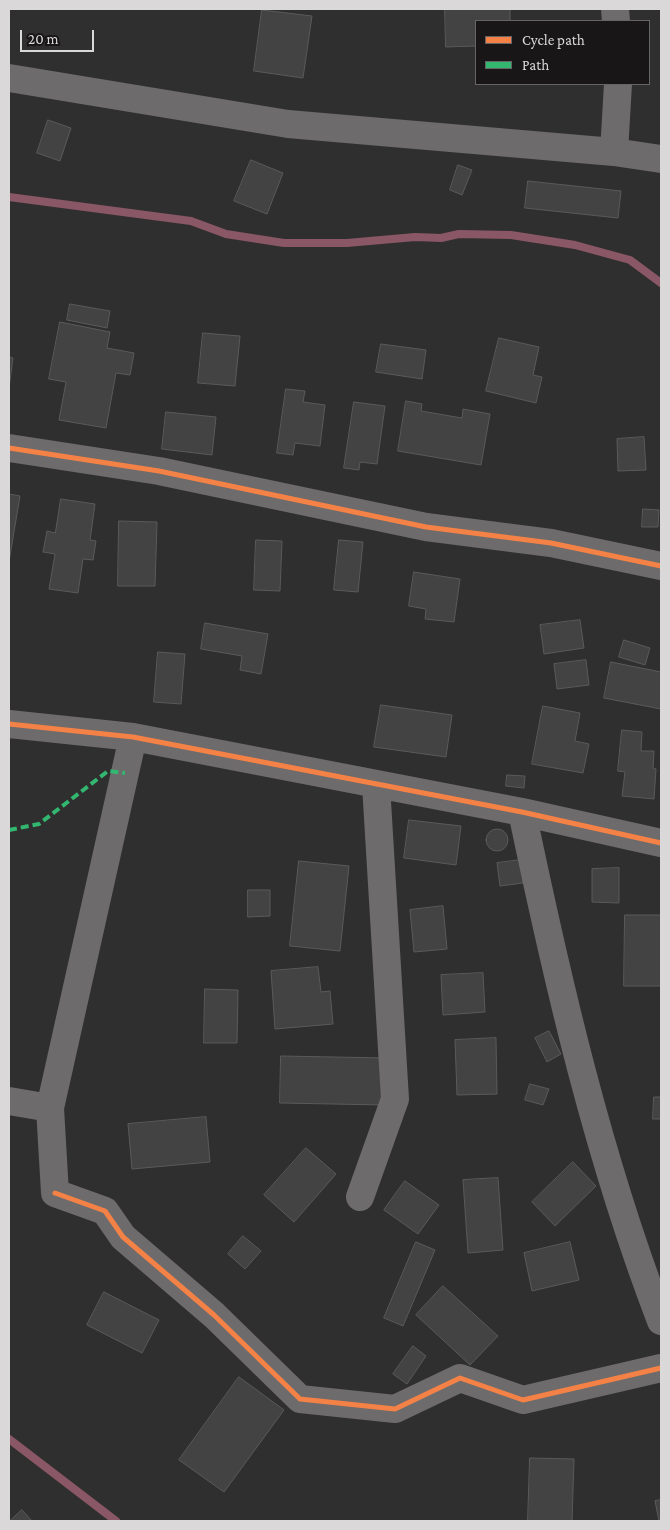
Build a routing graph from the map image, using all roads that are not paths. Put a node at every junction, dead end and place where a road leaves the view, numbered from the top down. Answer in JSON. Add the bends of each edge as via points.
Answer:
{"nodes":[{"id":1,"x":9,"y":78,"type":"edge"},
{"id":2,"x":618,"y":85,"type":"edge"},
{"id":3,"x":614,"y":152,"type":"junction"},
{"id":4,"x":661,"y":159,"type":"edge"},
{"id":5,"x":9,"y":448,"type":"edge"},
{"id":6,"x":661,"y":566,"type":"edge"},
{"id":7,"x":9,"y":724,"type":"edge"},
{"id":8,"x":133,"y":737,"type":"junction"},
{"id":9,"x":376,"y":785,"type":"junction"},
{"id":10,"x":522,"y":812,"type":"junction"},
{"id":11,"x":661,"y":843,"type":"edge"},
{"id":12,"x":9,"y":1101,"type":"edge"},
{"id":13,"x":50,"y":1108,"type":"junction"},
{"id":14,"x":360,"y":1197,"type":"dead end"},
{"id":15,"x":661,"y":1321,"type":"edge"},
{"id":16,"x":661,"y":1368,"type":"edge"}],
"edges":[{"from":1,"to":3,"type":"street","via":[[288,124]]},
{"from":2,"to":3,"type":"street"},
{"from":3,"to":4,"type":"street"},
{"from":5,"to":6,"type":"street","via":[[159,471],[426,527],[551,544]]},
{"from":7,"to":8,"type":"street"},
{"from":8,"to":9,"type":"street"},
{"from":8,"to":13,"type":"street"},
{"from":9,"to":10,"type":"street"},
{"from":9,"to":14,"type":"street","via":[[395,1099]]},
{"from":10,"to":11,"type":"street"},
{"from":10,"to":15,"type":"street","via":[[544,916],[602,1145]]},
{"from":12,"to":13,"type":"street"},
{"from":13,"to":16,"type":"street","via":[[54,1193],[105,1211],[123,1237],[214,1315],[300,1399],[395,1409],[460,1378],[523,1400]]}]}
